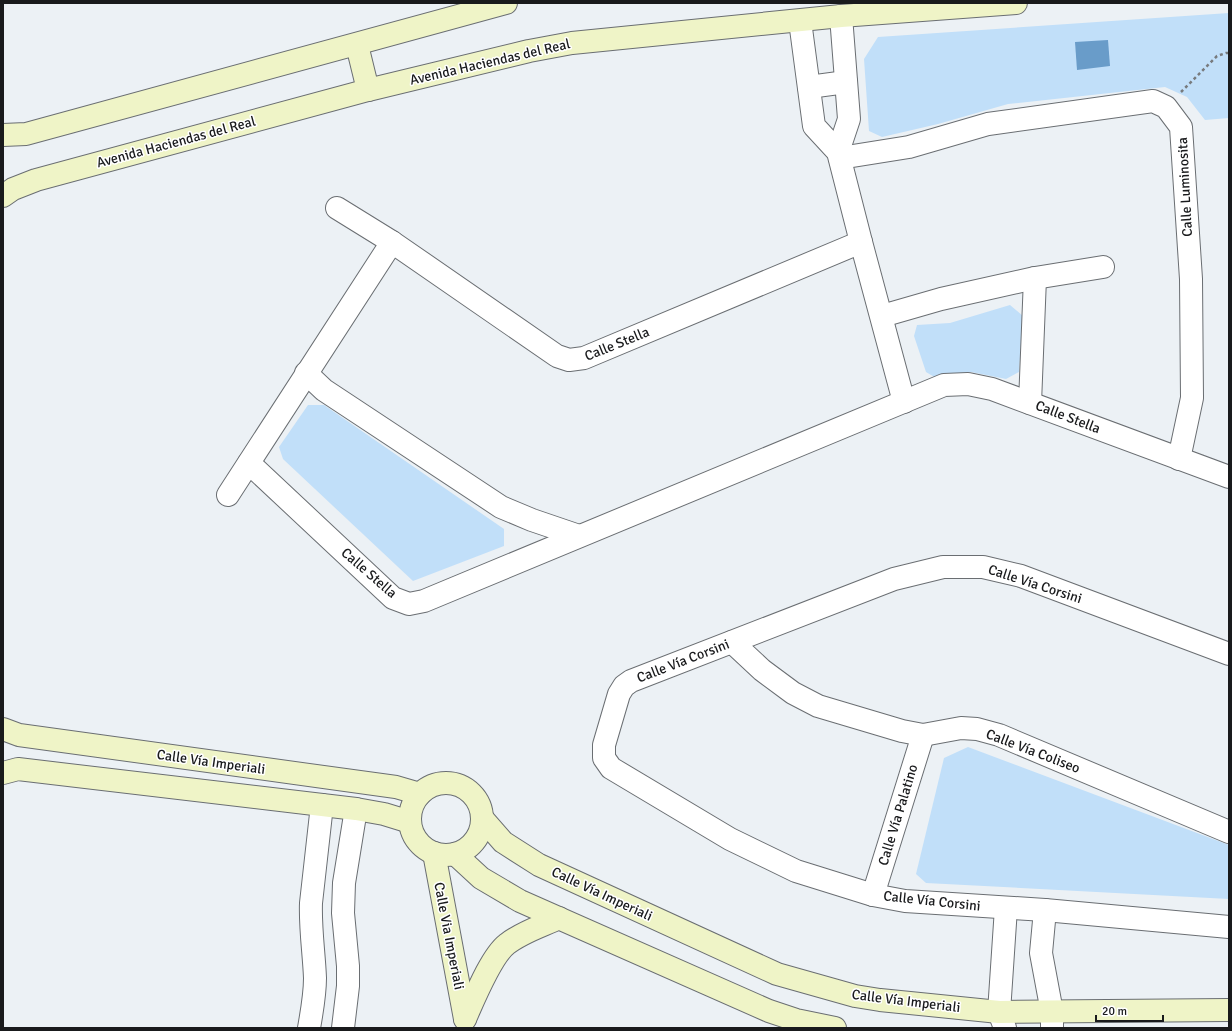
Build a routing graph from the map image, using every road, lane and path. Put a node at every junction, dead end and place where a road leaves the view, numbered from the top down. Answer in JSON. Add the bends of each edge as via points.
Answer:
{"nodes":[{"id":1,"x":506,"y":3,"type":"edge"},
{"id":2,"x":1016,"y":3,"type":"edge"},
{"id":3,"x":841,"y":16,"type":"junction"},
{"id":4,"x":800,"y":21,"type":"junction"},
{"id":5,"x":357,"y":45,"type":"junction"},
{"id":6,"x":1229,"y":53,"type":"edge"},
{"id":7,"x":846,"y":82,"type":"junction"},
{"id":8,"x":809,"y":87,"type":"junction"},
{"id":9,"x":368,"y":90,"type":"junction"},
{"id":10,"x":1166,"y":108,"type":"junction"},
{"id":11,"x":3,"y":135,"type":"edge"},
{"id":12,"x":839,"y":155,"type":"junction"},
{"id":13,"x":3,"y":196,"type":"edge"},
{"id":14,"x":337,"y":208,"type":"dead end"},
{"id":15,"x":392,"y":242,"type":"junction"},
{"id":16,"x":861,"y":242,"type":"junction"},
{"id":17,"x":1103,"y":267,"type":"dead end"},
{"id":18,"x":1035,"y":278,"type":"junction"},
{"id":19,"x":882,"y":316,"type":"junction"},
{"id":20,"x":306,"y":373,"type":"junction"},
{"id":21,"x":904,"y":402,"type":"junction"},
{"id":22,"x":1030,"y":403,"type":"junction"},
{"id":23,"x":1179,"y":459,"type":"junction"},
{"id":24,"x":249,"y":463,"type":"junction"},
{"id":25,"x":1229,"y":477,"type":"edge"},
{"id":26,"x":228,"y":495,"type":"dead end"},
{"id":27,"x":580,"y":536,"type":"junction"},
{"id":28,"x":732,"y":642,"type":"junction"},
{"id":29,"x":1229,"y":654,"type":"edge"},
{"id":30,"x":11,"y":732,"type":"edge"},
{"id":31,"x":923,"y":735,"type":"junction"},
{"id":32,"x":10,"y":771,"type":"edge"},
{"id":33,"x":420,"y":794,"type":"junction"},
{"id":34,"x":322,"y":805,"type":"junction"},
{"id":35,"x":356,"y":809,"type":"junction"},
{"id":36,"x":482,"y":818,"type":"junction"},
{"id":37,"x":410,"y":822,"type":"junction"},
{"id":38,"x":1229,"y":832,"type":"edge"},
{"id":39,"x":444,"y":853,"type":"junction"},
{"id":40,"x":873,"y":895,"type":"junction"},
{"id":41,"x":1006,"y":908,"type":"junction"},
{"id":42,"x":1045,"y":910,"type":"junction"},
{"id":43,"x":559,"y":918,"type":"junction"},
{"id":44,"x":1229,"y":927,"type":"edge"},
{"id":45,"x":1229,"y":1010,"type":"edge"},
{"id":46,"x":1002,"y":1020,"type":"edge"},
{"id":47,"x":1052,"y":1020,"type":"edge"},
{"id":48,"x":468,"y":1023,"type":"edge"},
{"id":49,"x":309,"y":1028,"type":"edge"},
{"id":50,"x":343,"y":1028,"type":"edge"},
{"id":51,"x":834,"y":1028,"type":"edge"}],
"edges":[{"from":1,"to":5,"type":"street"},
{"from":2,"to":3,"type":"street","name":"Avenida Haciendas del Real"},
{"from":3,"to":4,"type":"street","name":"Avenida Haciendas del Real"},
{"from":3,"to":7,"type":"street"},
{"from":4,"to":8,"type":"street"},
{"from":4,"to":9,"type":"street","name":"Avenida Haciendas del Real","via":[[572,43],[529,50]]},
{"from":5,"to":9,"type":"street"},
{"from":5,"to":11,"type":"street","via":[[26,134]]},
{"from":6,"to":10,"type":"path","via":[[1217,56]]},
{"from":7,"to":8,"type":"street"},
{"from":7,"to":12,"type":"street","via":[[849,119]]},
{"from":8,"to":12,"type":"street","via":[[814,126]]},
{"from":9,"to":13,"type":"street","name":"Avenida Haciendas del Real","via":[[36,180]]},
{"from":10,"to":12,"type":"street","via":[[1153,101],[988,124],[909,148]]},
{"from":10,"to":23,"type":"street","name":"Calle Luminosita","via":[[1181,127],[1191,279],[1192,398]]},
{"from":12,"to":16,"type":"street"},
{"from":14,"to":15,"type":"street","name":"Calle Stella"},
{"from":15,"to":16,"type":"street","name":"Calle Stella","via":[[557,356],[569,360],[584,358]]},
{"from":15,"to":20,"type":"street"},
{"from":16,"to":19,"type":"street"},
{"from":17,"to":18,"type":"street"},
{"from":18,"to":19,"type":"street","via":[[941,299]]},
{"from":18,"to":22,"type":"street"},
{"from":19,"to":21,"type":"street"},
{"from":20,"to":24,"type":"street"},
{"from":20,"to":27,"type":"street","via":[[324,390],[501,506],[532,520]]},
{"from":21,"to":22,"type":"street","name":"Calle Stella","via":[[944,386],[968,384],[992,389]]},
{"from":21,"to":27,"type":"street","name":"Calle Stella"},
{"from":22,"to":23,"type":"street","name":"Calle Stella"},
{"from":23,"to":25,"type":"street","name":"Calle Stella"},
{"from":24,"to":26,"type":"street"},
{"from":24,"to":27,"type":"street","name":"Calle Stella","via":[[393,598],[409,604],[424,601]]},
{"from":28,"to":29,"type":"street","name":"Calle Vía Corsini","via":[[894,579],[943,567],[983,567],[1021,576]]},
{"from":28,"to":31,"type":"street","name":"Calle Vía Coliseo","via":[[762,670],[793,693],[818,706]]},
{"from":28,"to":40,"type":"street","name":"Calle Vía Corsini","via":[[624,686],[619,694],[604,745],[604,758],[611,768],[730,839],[796,871]]},
{"from":30,"to":32,"type":"street"},
{"from":30,"to":33,"type":"street","name":"Calle Vía Imperiali","via":[[396,787]]},
{"from":31,"to":38,"type":"street","name":"Calle Vía Coliseo","via":[[961,728],[999,735]]},
{"from":31,"to":40,"type":"street","name":"Calle Vía Palatino"},
{"from":32,"to":34,"type":"street","name":"Calle Vía Imperiali"},
{"from":33,"to":36,"type":"street","name":"Calle Vía Imperiali","via":[[429,787],[441,783],[464,788],[474,796]]},
{"from":33,"to":37,"type":"street","via":[[414,802]]},
{"from":34,"to":35,"type":"street","name":"Calle Vía Imperiali"},
{"from":34,"to":49,"type":"street","via":[[310,917],[315,978]]},
{"from":35,"to":37,"type":"street","name":"Calle Vía Imperiali"},
{"from":35,"to":50,"type":"street","via":[[344,882],[343,913],[348,986]]},
{"from":36,"to":39,"type":"street","via":[[480,830],[466,849]]},
{"from":36,"to":46,"type":"street","name":"Calle Vía Imperiali","via":[[503,842],[539,865],[778,974],[861,997]]},
{"from":37,"to":39,"type":"street","via":[[417,841],[425,848]]},
{"from":39,"to":43,"type":"street","via":[[481,878]]},
{"from":39,"to":48,"type":"street","name":"Calle Via Imperiali"},
{"from":40,"to":41,"type":"street","name":"Calle Vía Corsini","via":[[905,901]]},
{"from":41,"to":42,"type":"street","name":"Calle Vía Corsini"},
{"from":41,"to":46,"type":"street"},
{"from":42,"to":44,"type":"street","name":"Calle Vía Corsini"},
{"from":42,"to":47,"type":"street","via":[[1041,953]]},
{"from":43,"to":48,"type":"street","name":"Calle Via Imperiali","via":[[506,944],[494,959]]},
{"from":43,"to":51,"type":"street","via":[[769,1011]]},
{"from":45,"to":47,"type":"street","name":"Calle Vía Imperiali"},
{"from":46,"to":47,"type":"street","name":"Calle Vía Imperiali"}]}
